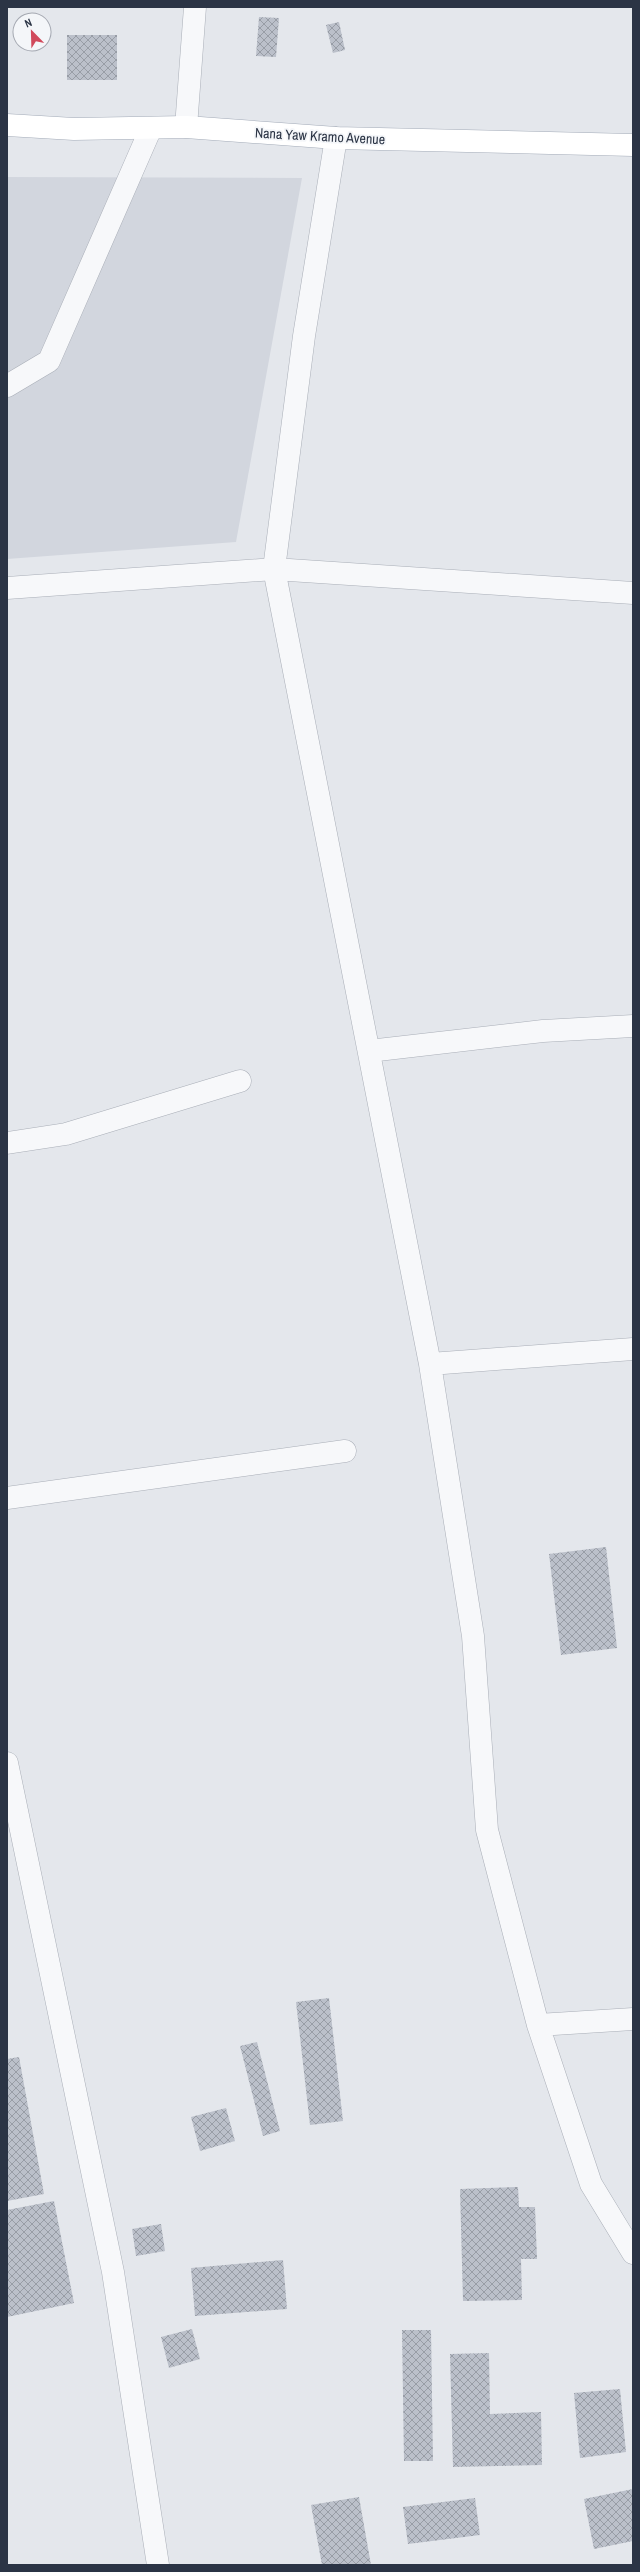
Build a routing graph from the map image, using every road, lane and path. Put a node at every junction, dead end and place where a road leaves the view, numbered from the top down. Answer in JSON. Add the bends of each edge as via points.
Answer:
{"nodes":[{"id":1,"x":195,"y":7,"type":"edge"},
{"id":2,"x":7,"y":125,"type":"edge"},
{"id":3,"x":186,"y":127,"type":"junction"},
{"id":4,"x":151,"y":128,"type":"junction"},
{"id":5,"x":336,"y":138,"type":"junction"},
{"id":6,"x":633,"y":146,"type":"edge"},
{"id":7,"x":7,"y":386,"type":"edge"},
{"id":8,"x":274,"y":569,"type":"junction"},
{"id":9,"x":7,"y":588,"type":"edge"},
{"id":10,"x":633,"y":592,"type":"edge"},
{"id":11,"x":633,"y":1026,"type":"edge"},
{"id":12,"x":369,"y":1051,"type":"junction"},
{"id":13,"x":240,"y":1081,"type":"dead end"},
{"id":14,"x":7,"y":1143,"type":"edge"},
{"id":15,"x":633,"y":1349,"type":"edge"},
{"id":16,"x":430,"y":1364,"type":"junction"},
{"id":17,"x":345,"y":1451,"type":"dead end"},
{"id":18,"x":7,"y":1498,"type":"edge"},
{"id":19,"x":7,"y":1763,"type":"edge"},
{"id":20,"x":633,"y":2019,"type":"edge"},
{"id":21,"x":538,"y":2025,"type":"junction"},
{"id":22,"x":633,"y":2253,"type":"edge"},
{"id":23,"x":158,"y":2565,"type":"edge"}],
"edges":[{"from":1,"to":3,"type":"street"},
{"from":2,"to":4,"type":"main road","name":"Nana Yaw Kramo Avenue","via":[[74,129]]},
{"from":3,"to":4,"type":"main road","name":"Nana Yaw Kramo Avenue"},
{"from":3,"to":5,"type":"main road","name":"Nana Yaw Kramo Avenue"},
{"from":4,"to":7,"type":"street","via":[[49,361]]},
{"from":5,"to":6,"type":"main road","name":"Nana Yaw Kramo Avenue"},
{"from":5,"to":8,"type":"street","via":[[304,336]]},
{"from":8,"to":9,"type":"street"},
{"from":8,"to":10,"type":"street"},
{"from":8,"to":12,"type":"street"},
{"from":11,"to":12,"type":"street","via":[[543,1031]]},
{"from":12,"to":16,"type":"street"},
{"from":13,"to":14,"type":"street","via":[[66,1134]]},
{"from":15,"to":16,"type":"street"},
{"from":16,"to":21,"type":"street","via":[[473,1636],[487,1830]]},
{"from":17,"to":18,"type":"street"},
{"from":19,"to":23,"type":"street","via":[[113,2272]]},
{"from":20,"to":21,"type":"street"},
{"from":21,"to":22,"type":"street","via":[[590,2184]]}]}
